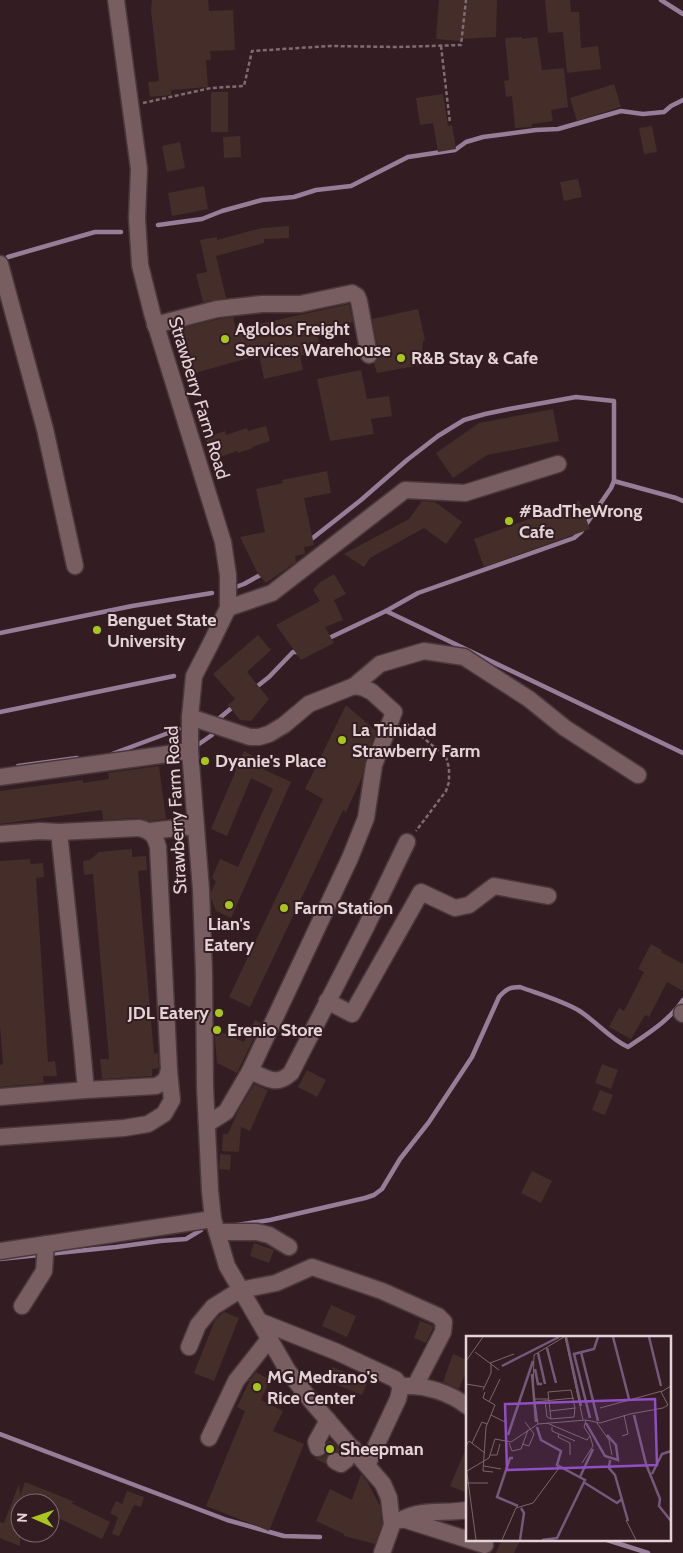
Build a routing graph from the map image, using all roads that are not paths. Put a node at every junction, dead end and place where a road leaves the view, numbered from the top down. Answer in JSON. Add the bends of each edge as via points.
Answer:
{"nodes":[{"id":1,"x":116,"y":0,"type":"edge"},
{"id":2,"x":0,"y":264,"type":"edge"},
{"id":3,"x":156,"y":326,"type":"junction"},
{"id":4,"x":369,"y":355,"type":"dead end"},
{"id":5,"x":558,"y":464,"type":"dead end"},
{"id":6,"x":75,"y":566,"type":"dead end"},
{"id":7,"x":228,"y":608,"type":"junction"},
{"id":8,"x":354,"y":686,"type":"junction"},
{"id":9,"x":190,"y":717,"type":"junction"},
{"id":10,"x":190,"y":751,"type":"junction"},
{"id":11,"x":638,"y":775,"type":"dead end"},
{"id":12,"x":0,"y":777,"type":"edge"},
{"id":13,"x":196,"y":826,"type":"junction"},
{"id":14,"x":150,"y":831,"type":"junction"},
{"id":15,"x":59,"y":832,"type":"junction"},
{"id":16,"x":0,"y":834,"type":"edge"},
{"id":17,"x":407,"y":842,"type":"road end"},
{"id":18,"x":548,"y":896,"type":"dead end"},
{"id":19,"x":327,"y":1001,"type":"junction"},
{"id":20,"x":169,"y":1069,"type":"junction"},
{"id":21,"x":250,"y":1071,"type":"junction"},
{"id":22,"x":86,"y":1090,"type":"junction"},
{"id":23,"x":0,"y":1097,"type":"edge"},
{"id":24,"x":207,"y":1124,"type":"junction"},
{"id":25,"x":0,"y":1137,"type":"edge"},
{"id":26,"x":215,"y":1226,"type":"junction"},
{"id":27,"x":289,"y":1247,"type":"dead end"},
{"id":28,"x":0,"y":1251,"type":"edge"},
{"id":29,"x":46,"y":1252,"type":"junction"},
{"id":30,"x":240,"y":1290,"type":"junction"},
{"id":31,"x":22,"y":1306,"type":"dead end"},
{"id":32,"x":259,"y":1321,"type":"junction"},
{"id":33,"x":270,"y":1338,"type":"junction"},
{"id":34,"x":188,"y":1347,"type":"dead end"},
{"id":35,"x":408,"y":1386,"type":"junction"},
{"id":36,"x":466,"y":1405,"type":"edge"},
{"id":37,"x":328,"y":1420,"type":"junction"},
{"id":38,"x":209,"y":1438,"type":"dead end"},
{"id":39,"x":318,"y":1448,"type":"dead end"},
{"id":40,"x":353,"y":1448,"type":"junction"},
{"id":41,"x":335,"y":1461,"type":"dead end"},
{"id":42,"x":368,"y":1465,"type":"junction"},
{"id":43,"x":466,"y":1510,"type":"edge"},
{"id":44,"x":397,"y":1522,"type":"junction"},
{"id":45,"x":485,"y":1546,"type":"dead end"},
{"id":46,"x":382,"y":1553,"type":"edge"}],
"edges":[{"from":1,"to":3,"type":"street","name":"Strawberry Farm Road","via":[[139,169],[140,265]]},
{"from":2,"to":6,"type":"street","via":[[45,430]]},
{"from":3,"to":4,"type":"street","via":[[216,309],[300,304],[352,293],[359,302]]},
{"from":3,"to":7,"type":"street","name":"Strawberry Farm Road","via":[[223,542]]},
{"from":5,"to":7,"type":"street","via":[[465,493],[404,490],[272,593]]},
{"from":7,"to":9,"type":"street","name":"Strawberry Farm Road","via":[[194,676]]},
{"from":8,"to":9,"type":"street","via":[[309,704],[284,725],[260,737],[250,737]]},
{"from":8,"to":11,"type":"street","via":[[380,664],[424,651],[464,657]]},
{"from":8,"to":21,"type":"street","via":[[372,692],[394,712],[374,765],[366,818]]},
{"from":9,"to":10,"type":"street","name":"Strawberry Farm Road"},
{"from":10,"to":12,"type":"street"},
{"from":10,"to":13,"type":"street","name":"Strawberry Farm Road"},
{"from":13,"to":14,"type":"street"},
{"from":13,"to":24,"type":"street","name":"Strawberry Farm Road","via":[[201,890]]},
{"from":14,"to":15,"type":"street","via":[[139,828]]},
{"from":14,"to":20,"type":"street","via":[[158,847]]},
{"from":15,"to":16,"type":"street"},
{"from":15,"to":22,"type":"street"},
{"from":17,"to":19,"type":"street"},
{"from":18,"to":19,"type":"street","via":[[494,886],[469,905],[455,908],[421,892],[352,1014]]},
{"from":19,"to":21,"type":"street","via":[[291,1073],[280,1081]]},
{"from":20,"to":22,"type":"street","via":[[164,1083],[156,1086]]},
{"from":20,"to":25,"type":"street","via":[[172,1100],[164,1114],[148,1124]]},
{"from":21,"to":24,"type":"street","via":[[226,1112]]},
{"from":22,"to":23,"type":"street"},
{"from":24,"to":26,"type":"street","name":"Strawberry Farm Road"},
{"from":26,"to":27,"type":"street","via":[[269,1235]]},
{"from":26,"to":29,"type":"street"},
{"from":26,"to":30,"type":"street","name":"Strawberry Farm Road","via":[[227,1266]]},
{"from":28,"to":29,"type":"street"},
{"from":29,"to":31,"type":"street","via":[[44,1271]]},
{"from":30,"to":32,"type":"street","name":"Strawberry Farm Road"},
{"from":30,"to":34,"type":"street","via":[[213,1307],[198,1325]]},
{"from":30,"to":35,"type":"street","via":[[276,1282],[312,1267],[382,1291],[438,1316],[444,1322],[443,1332]]},
{"from":32,"to":33,"type":"street","name":"Strawberry Farm Road"},
{"from":32,"to":35,"type":"street","via":[[337,1352]]},
{"from":33,"to":37,"type":"street","name":"Strawberry Farm Road","via":[[288,1371]]},
{"from":33,"to":38,"type":"street","via":[[236,1381]]},
{"from":35,"to":36,"type":"street","via":[[425,1387]]},
{"from":35,"to":42,"type":"street","via":[[398,1399]]},
{"from":37,"to":39,"type":"street","via":[[316,1442]]},
{"from":37,"to":40,"type":"street","name":"Strawberry Farm Road"},
{"from":40,"to":41,"type":"street","via":[[341,1464]]},
{"from":40,"to":42,"type":"street","name":"Strawberry Farm Road"},
{"from":42,"to":44,"type":"street","name":"Strawberry Farm Road","via":[[382,1484]]},
{"from":43,"to":44,"type":"street","via":[[431,1511]]},
{"from":44,"to":45,"type":"street"},
{"from":44,"to":46,"type":"street","name":"Strawberry Farm Road"}]}
